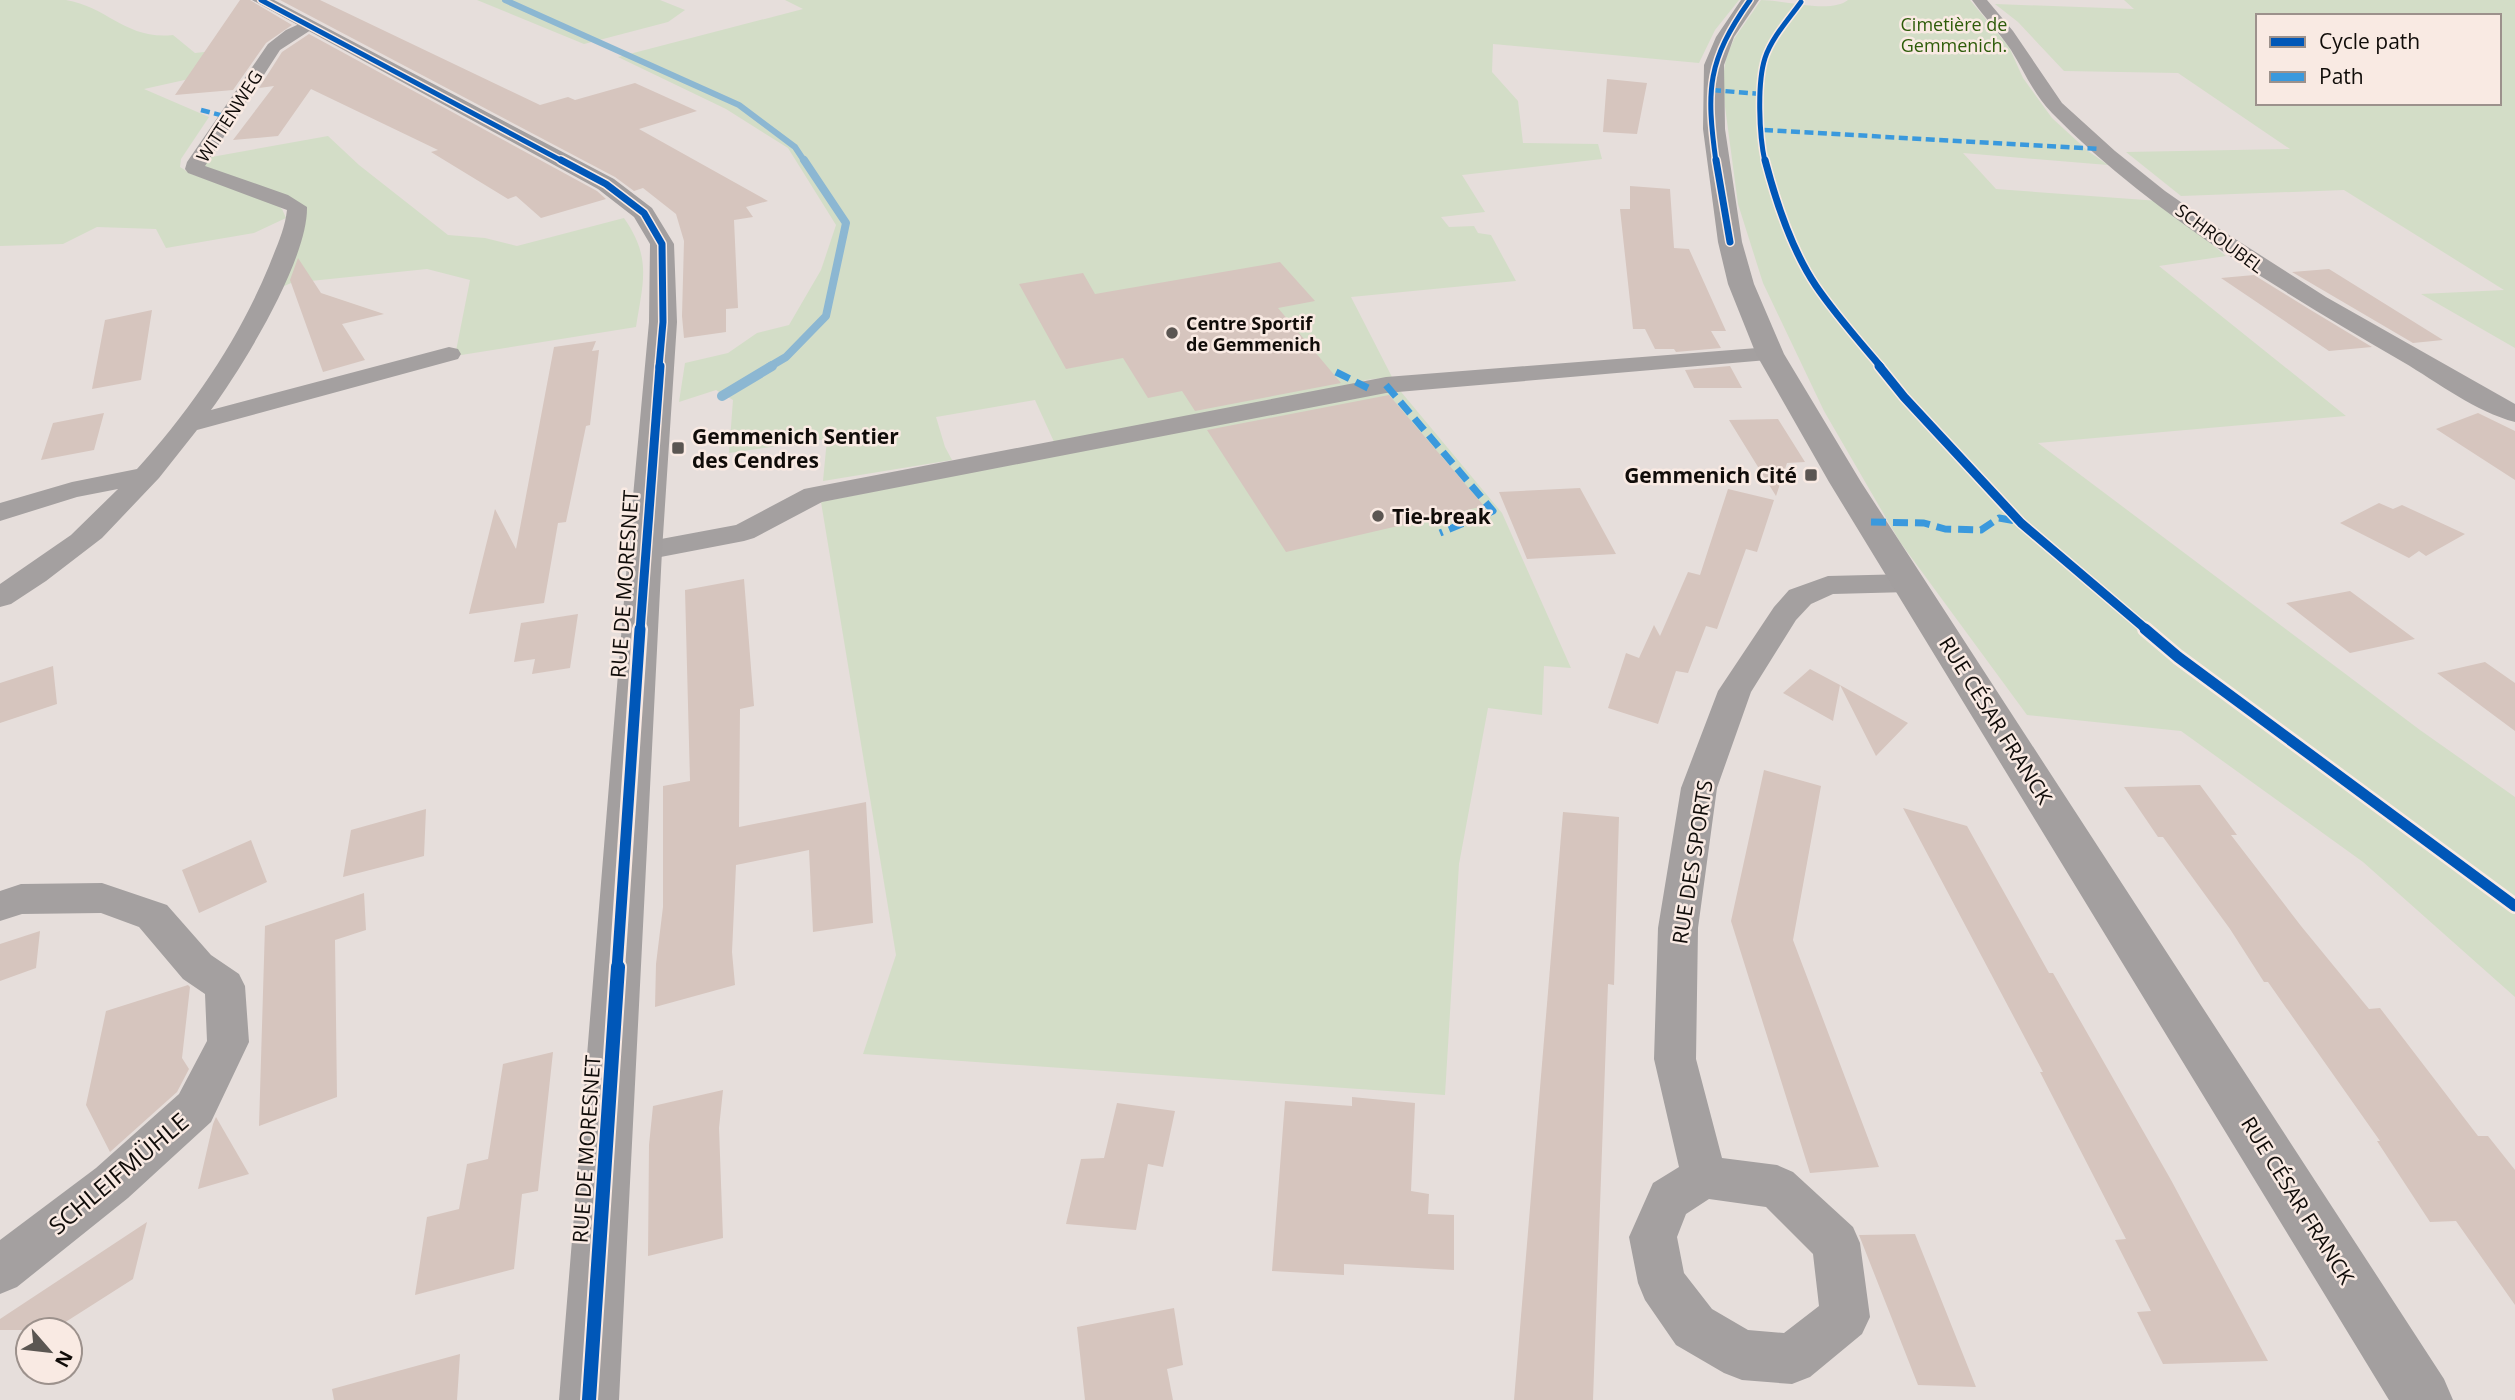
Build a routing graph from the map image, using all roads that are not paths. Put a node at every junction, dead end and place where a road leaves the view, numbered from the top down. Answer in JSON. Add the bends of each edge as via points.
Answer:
{"nodes":[{"id":1,"x":261,"y":0,"type":"edge"},
{"id":2,"x":1750,"y":0,"type":"edge"},
{"id":3,"x":1979,"y":0,"type":"edge"},
{"id":4,"x":308,"y":26,"type":"junction"},
{"id":5,"x":449,"y":354,"type":"dead end"},
{"id":6,"x":1770,"y":354,"type":"junction"},
{"id":7,"x":2515,"y":414,"type":"edge"},
{"id":8,"x":187,"y":425,"type":"junction"},
{"id":9,"x":145,"y":476,"type":"junction"},
{"id":10,"x":0,"y":512,"type":"edge"},
{"id":11,"x":645,"y":551,"type":"junction"},
{"id":12,"x":1909,"y":583,"type":"junction"},
{"id":13,"x":0,"y":597,"type":"edge"},
{"id":14,"x":0,"y":906,"type":"edge"},
{"id":15,"x":1704,"y":1177,"type":"dead end"},
{"id":16,"x":0,"y":1270,"type":"edge"},
{"id":17,"x":589,"y":1400,"type":"edge"},
{"id":18,"x":2423,"y":1400,"type":"edge"}],
"edges":[{"from":1,"to":4,"type":"street","name":"RUE DE MORESNET"},
{"from":2,"to":6,"type":"street","name":"RUE CÉSAR FRANCK","via":[[1725,37],[1714,65],[1714,130],[1730,242],[1741,284]]},
{"from":3,"to":7,"type":"street","name":"SCHROUBEL","via":[[1997,18],[2056,108],[2099,149],[2241,256]]},
{"from":4,"to":8,"type":"street","name":"WITTENWEG","via":[[274,47],[201,152],[195,169],[281,199],[297,207],[298,216],[258,316]]},
{"from":4,"to":11,"type":"street","name":"RUE DE MORESNET","via":[[606,184],[644,213],[664,255]]},
{"from":5,"to":8,"type":"street"},
{"from":6,"to":11,"type":"street","via":[[1386,385],[814,495],[744,532]]},
{"from":6,"to":12,"type":"street","name":"RUE CÉSAR FRANCK"},
{"from":8,"to":9,"type":"street","name":"WITTENWEG"},
{"from":9,"to":10,"type":"street","via":[[72,490]]},
{"from":9,"to":13,"type":"street","name":"WITTENWEG","via":[[90,534]]},
{"from":11,"to":17,"type":"street","name":"RUE DE MORESNET"},
{"from":12,"to":15,"type":"street","name":"RUE DES SPORTS","via":[[1828,585],[1800,597],[1735,691],[1699,788],[1678,928],[1675,1059]]},
{"from":12,"to":18,"type":"street","name":"RUE CÉSAR FRANCK"},
{"from":14,"to":16,"type":"street","name":"SCHLEIFMÜHLE","via":[[21,899],[102,898],[153,916],[197,967],[225,986],[228,1042],[195,1108],[112,1183]]}]}
